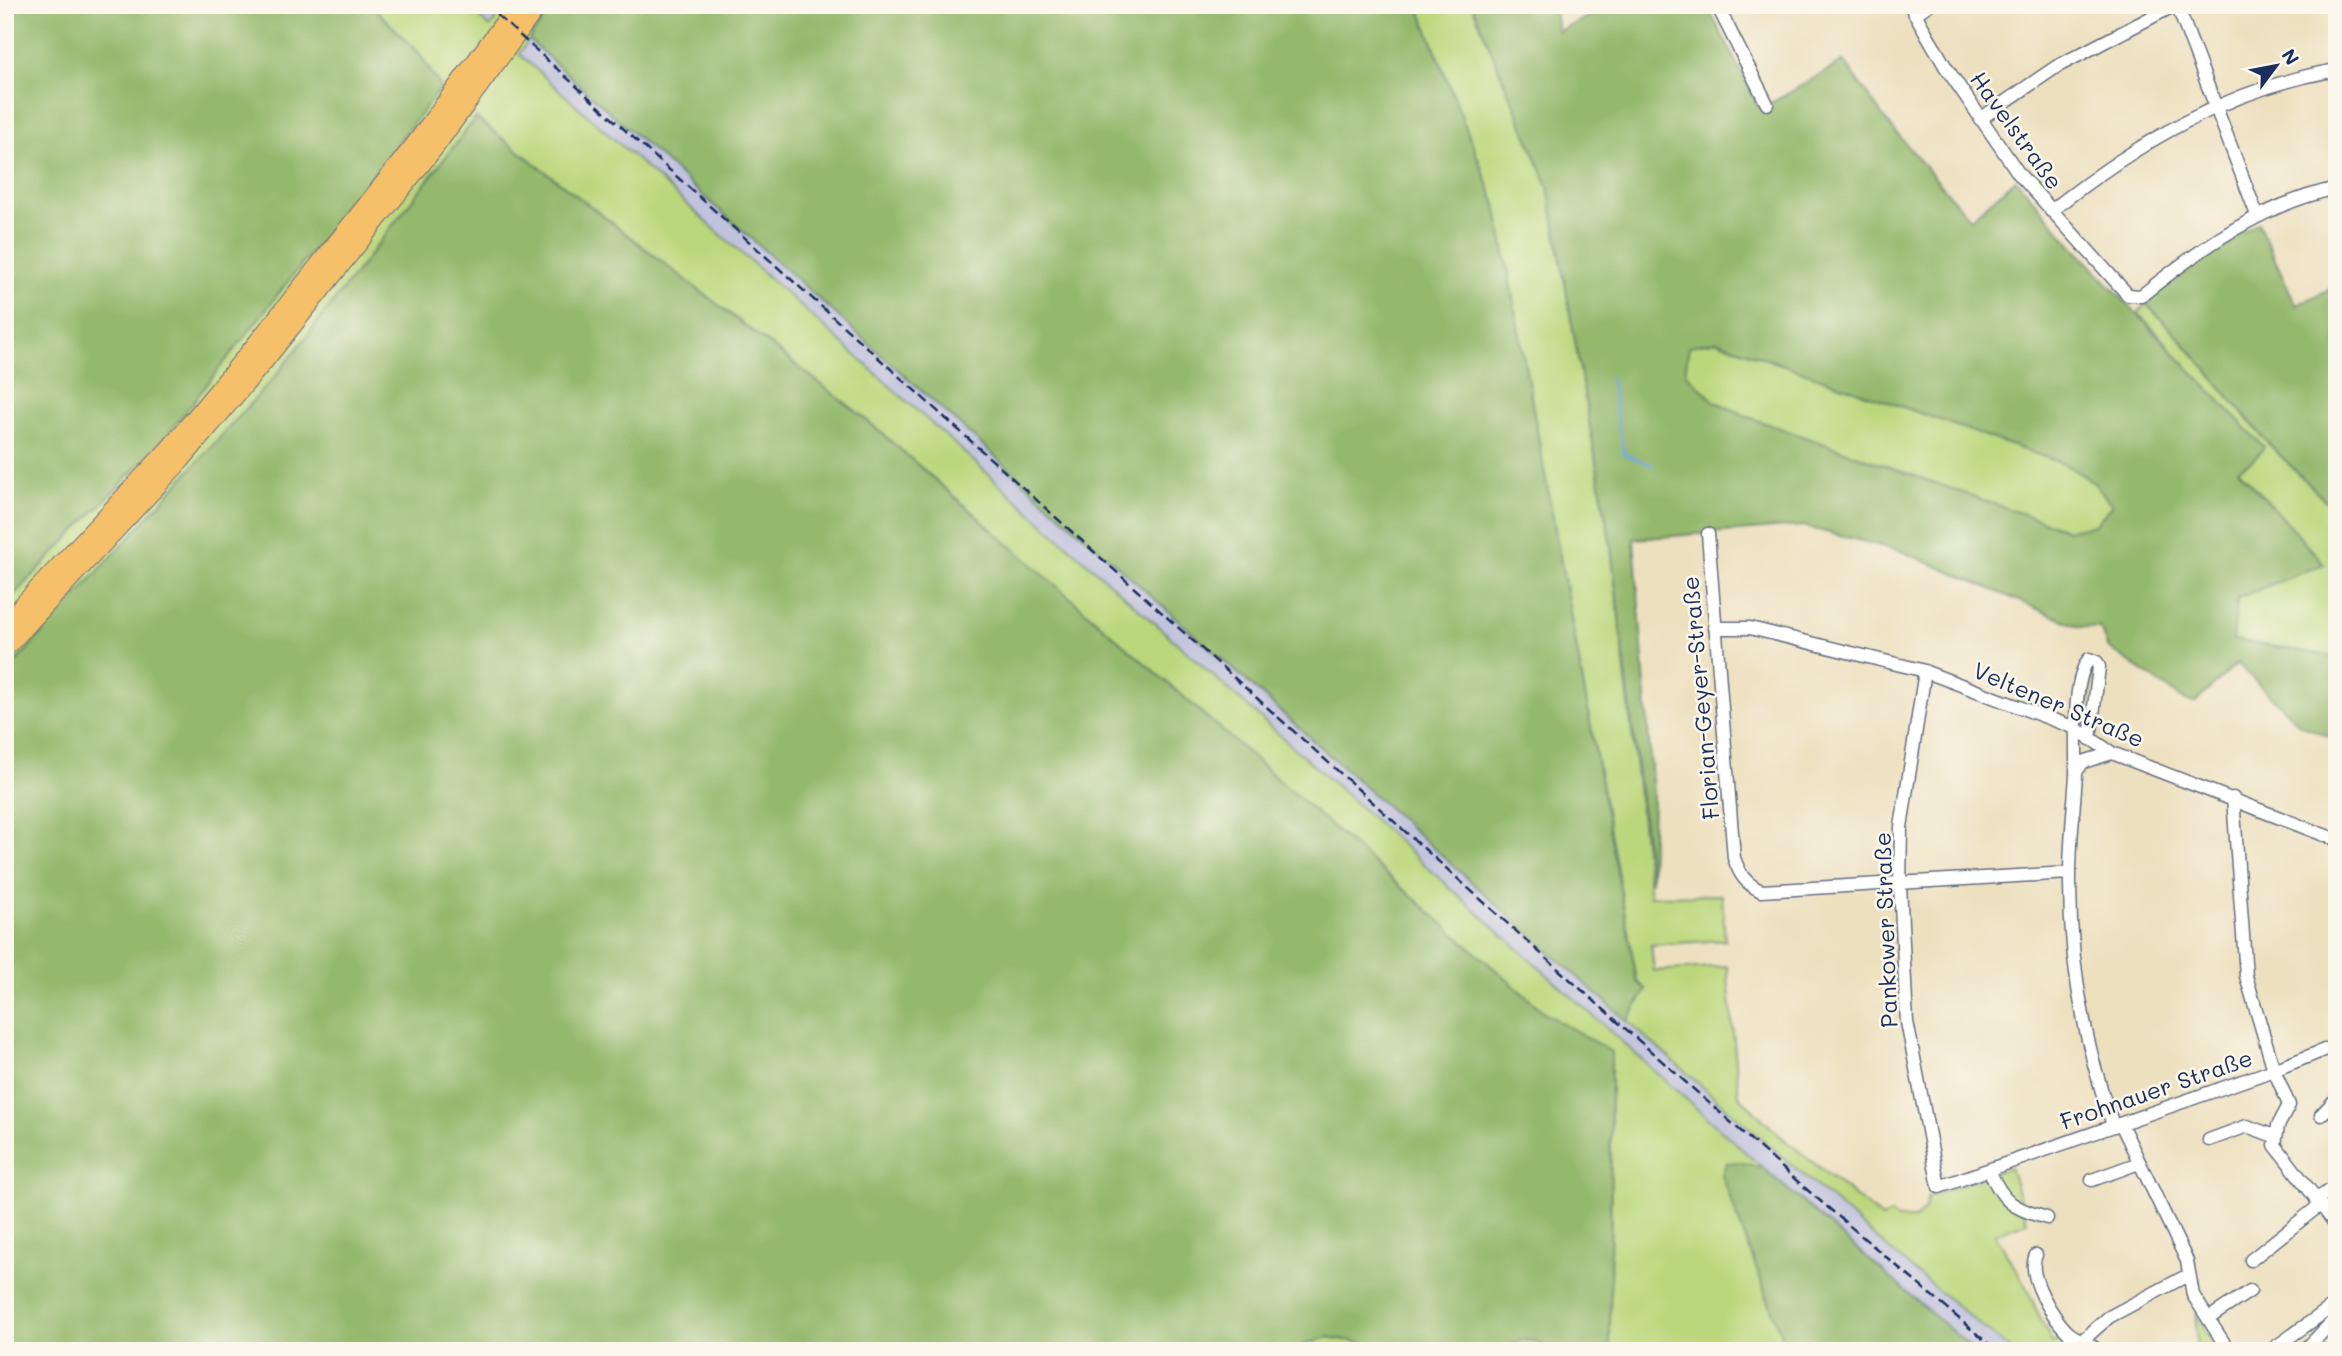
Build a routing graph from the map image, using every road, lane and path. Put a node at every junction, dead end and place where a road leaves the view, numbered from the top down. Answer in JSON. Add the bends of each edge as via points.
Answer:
{"nodes":[{"id":1,"x":517,"y":5,"type":"edge"},
{"id":2,"x":538,"y":5,"type":"edge"},
{"id":3,"x":1717,"y":5,"type":"edge"},
{"id":4,"x":1928,"y":5,"type":"edge"},
{"id":5,"x":2176,"y":5,"type":"edge"},
{"id":6,"x":1912,"y":9,"type":"edge"},
{"id":7,"x":2337,"y":70,"type":"edge"},
{"id":8,"x":1767,"y":104,"type":"dead end"},
{"id":9,"x":2216,"y":107,"type":"junction"},
{"id":10,"x":1980,"y":119,"type":"junction"},
{"id":11,"x":2337,"y":188,"type":"edge"},
{"id":12,"x":2051,"y":211,"type":"junction"},
{"id":13,"x":2257,"y":215,"type":"junction"},
{"id":14,"x":1708,"y":534,"type":"dead end"},
{"id":15,"x":5,"y":624,"type":"edge"},
{"id":16,"x":1715,"y":628,"type":"junction"},
{"id":17,"x":5,"y":648,"type":"edge"},
{"id":18,"x":1925,"y":671,"type":"junction"},
{"id":19,"x":2075,"y":729,"type":"junction"},
{"id":20,"x":2090,"y":739,"type":"junction"},
{"id":21,"x":2112,"y":753,"type":"junction"},
{"id":22,"x":2076,"y":772,"type":"junction"},
{"id":23,"x":2233,"y":798,"type":"junction"},
{"id":24,"x":2337,"y":840,"type":"edge"},
{"id":25,"x":2070,"y":873,"type":"junction"},
{"id":26,"x":1900,"y":884,"type":"junction"},
{"id":27,"x":2337,"y":1045,"type":"edge"},
{"id":28,"x":2274,"y":1070,"type":"junction"},
{"id":29,"x":2337,"y":1098,"type":"edge"},
{"id":30,"x":2321,"y":1115,"type":"dead end"},
{"id":31,"x":2117,"y":1124,"type":"junction"},
{"id":32,"x":2274,"y":1136,"type":"junction"},
{"id":33,"x":2209,"y":1140,"type":"dead end"},
{"id":34,"x":2138,"y":1163,"type":"junction"},
{"id":35,"x":1989,"y":1170,"type":"junction"},
{"id":36,"x":2092,"y":1180,"type":"dead end"},
{"id":37,"x":2337,"y":1185,"type":"edge"},
{"id":38,"x":1939,"y":1187,"type":"joint"},
{"id":39,"x":2318,"y":1202,"type":"junction"},
{"id":40,"x":2047,"y":1218,"type":"dead end"},
{"id":41,"x":2337,"y":1226,"type":"edge"},
{"id":42,"x":2036,"y":1255,"type":"dead end"},
{"id":43,"x":2251,"y":1259,"type":"dead end"},
{"id":44,"x":2188,"y":1275,"type":"junction"},
{"id":45,"x":2250,"y":1291,"type":"dead end"},
{"id":46,"x":2336,"y":1309,"type":"edge"},
{"id":47,"x":2209,"y":1318,"type":"junction"},
{"id":48,"x":2084,"y":1339,"type":"junction"},
{"id":49,"x":2098,"y":1351,"type":"edge"},
{"id":50,"x":2229,"y":1351,"type":"edge"},
{"id":51,"x":2270,"y":1351,"type":"edge"},
{"id":52,"x":2304,"y":1351,"type":"edge"}],
"edges":[{"from":1,"to":15,"type":"highway","via":[[416,143],[244,358],[162,457]]},
{"from":2,"to":17,"type":"highway","via":[[434,148],[257,370],[172,470]]},
{"from":3,"to":8,"type":"street"},
{"from":4,"to":6,"type":"street"},
{"from":5,"to":9,"type":"street"},
{"from":5,"to":10,"type":"street","via":[[2056,67]]},
{"from":6,"to":10,"type":"street","name":"Havelstraße"},
{"from":7,"to":9,"type":"street"},
{"from":9,"to":12,"type":"street","via":[[2120,158]]},
{"from":9,"to":13,"type":"street"},
{"from":10,"to":12,"type":"street","name":"Havelstraße"},
{"from":11,"to":13,"type":"street"},
{"from":12,"to":13,"type":"street","name":"Havelstraße","via":[[2121,289],[2136,297]]},
{"from":14,"to":16,"type":"street","name":"Florian-Geyer-Straße"},
{"from":16,"to":18,"type":"street","name":"Veltener Straße","via":[[1751,628]]},
{"from":16,"to":26,"type":"street","name":"Florian-Geyer-Straße","via":[[1734,858],[1740,875],[1761,891]]},
{"from":18,"to":19,"type":"street","name":"Veltener Straße"},
{"from":18,"to":26,"type":"street","name":"Pankower Straße","via":[[1901,827]]},
{"from":19,"to":20,"type":"street","name":"Veltener Straße"},
{"from":19,"to":20,"type":"street","via":[[2083,670],[2089,659],[2099,667]]},
{"from":19,"to":22,"type":"street"},
{"from":20,"to":21,"type":"street","name":"Veltener Straße"},
{"from":21,"to":22,"type":"street","via":[[2082,762]]},
{"from":21,"to":23,"type":"street","name":"Veltener Straße"},
{"from":22,"to":25,"type":"street"},
{"from":23,"to":24,"type":"street","name":"Veltener Straße"},
{"from":23,"to":28,"type":"street","via":[[2246,976]]},
{"from":25,"to":26,"type":"street"},
{"from":25,"to":31,"type":"street","via":[[2080,1005],[2096,1077]]},
{"from":26,"to":38,"type":"street","name":"Pankower Straße","via":[[1907,1022]]},
{"from":27,"to":28,"type":"street","name":"Frohnauer Straße"},
{"from":28,"to":31,"type":"street","name":"Frohnauer Straße"},
{"from":28,"to":32,"type":"street","via":[[2289,1105]]},
{"from":29,"to":30,"type":"street"},
{"from":31,"to":34,"type":"street"},
{"from":31,"to":35,"type":"street","name":"Frohnauer Straße"},
{"from":32,"to":33,"type":"street","via":[[2247,1126]]},
{"from":32,"to":39,"type":"street","via":[[2278,1153]]},
{"from":34,"to":36,"type":"street"},
{"from":34,"to":44,"type":"street","via":[[2187,1261]]},
{"from":35,"to":38,"type":"street","name":"Frohnauer Straße"},
{"from":35,"to":40,"type":"street","via":[[2009,1203]]},
{"from":37,"to":39,"type":"street"},
{"from":39,"to":41,"type":"street"},
{"from":39,"to":43,"type":"street"},
{"from":42,"to":48,"type":"street","via":[[2034,1279],[2067,1332]]},
{"from":44,"to":47,"type":"street","via":[[2193,1295]]},
{"from":44,"to":48,"type":"street","via":[[2109,1317]]},
{"from":45,"to":47,"type":"street"},
{"from":46,"to":51,"type":"street"},
{"from":46,"to":52,"type":"street"},
{"from":47,"to":50,"type":"street"},
{"from":48,"to":49,"type":"street"}]}
